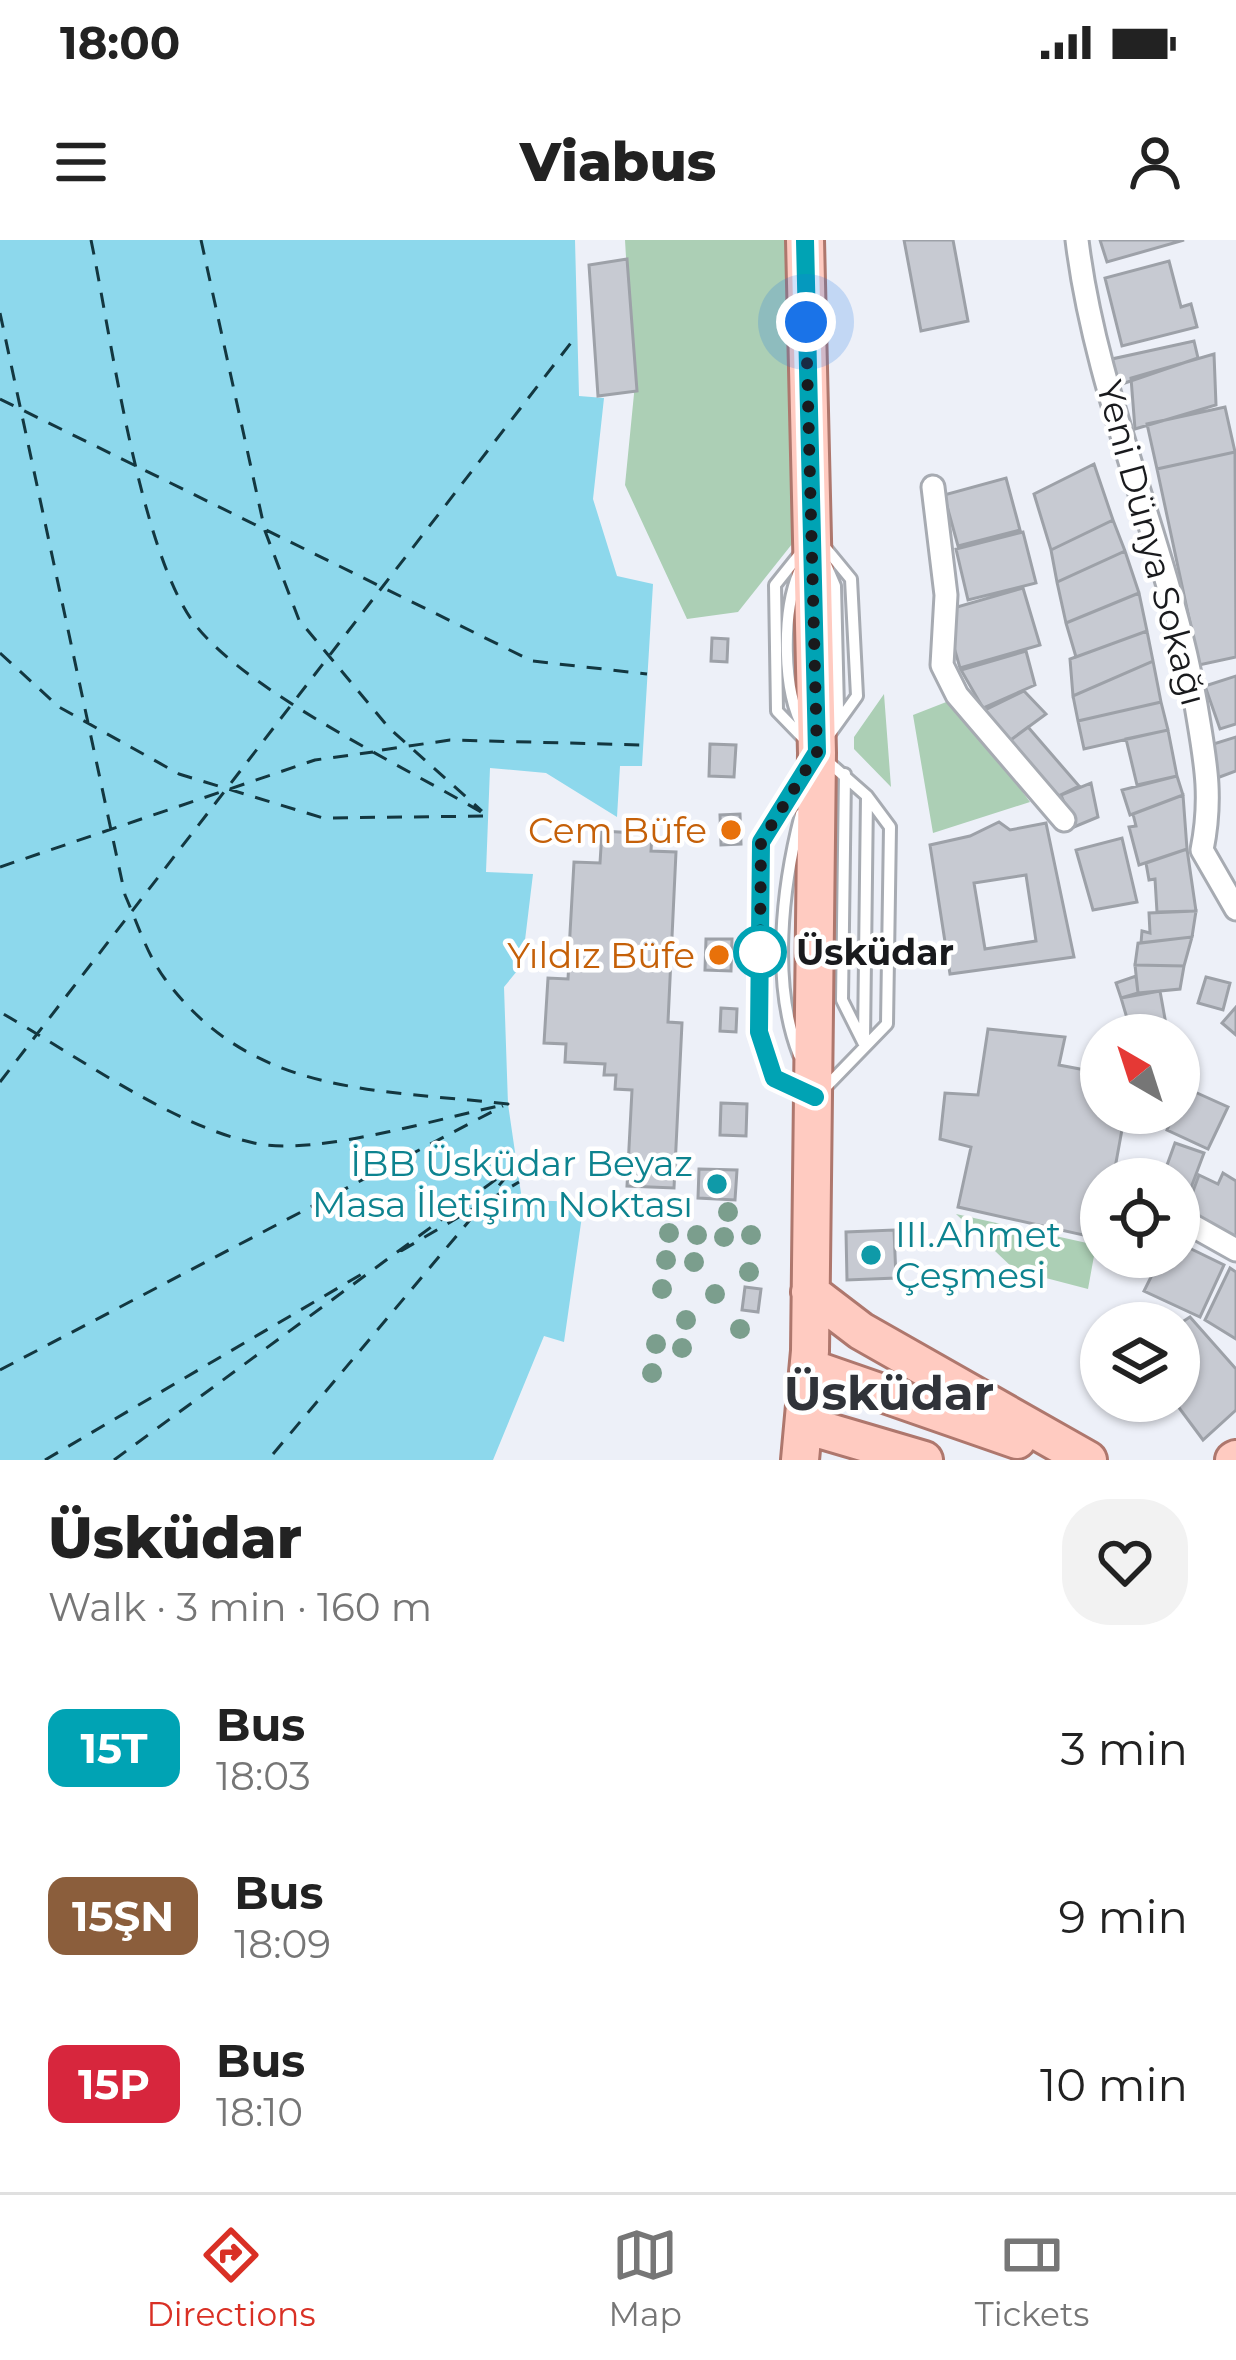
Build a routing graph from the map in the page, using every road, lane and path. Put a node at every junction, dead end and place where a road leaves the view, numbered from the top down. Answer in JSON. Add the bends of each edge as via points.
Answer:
{"nodes":[{"id":1,"x":805,"y":240,"type":"edge"},
{"id":2,"x":1077,"y":240,"type":"edge"},
{"id":3,"x":933,"y":487,"type":"dead end"},
{"id":4,"x":831,"y":763,"type":"junction"},
{"id":5,"x":867,"y":796,"type":"junction"},
{"id":6,"x":1064,"y":820,"type":"dead end"},
{"id":7,"x":1236,"y":909,"type":"edge"},
{"id":8,"x":864,"y":1044,"type":"junction"},
{"id":9,"x":815,"y":1097,"type":"junction"},
{"id":10,"x":1200,"y":1230,"type":"edge"},
{"id":11,"x":1236,"y":1250,"type":"edge"},
{"id":12,"x":810,"y":1292,"type":"junction"},
{"id":13,"x":809,"y":1368,"type":"junction"},
{"id":14,"x":803,"y":1442,"type":"edge"},
{"id":15,"x":924,"y":1460,"type":"edge"},
{"id":16,"x":1071,"y":1460,"type":"edge"},
{"id":17,"x":1088,"y":1460,"type":"edge"}],
"edges":[{"from":1,"to":4,"type":"main road"},
{"from":2,"to":7,"type":"street","name":"Yeni Dünya Sokağı","via":[[1109,381],[1184,633],[1212,800],[1202,850]]},
{"from":3,"to":6,"type":"street","via":[[946,595],[942,665],[957,695]]},
{"from":4,"to":5,"type":"lane"},
{"from":4,"to":8,"type":"lane","via":[[842,1000]]},
{"from":4,"to":9,"type":"main road"},
{"from":4,"to":9,"type":"lane","via":[[761,842],[759,1032],[774,1078]]},
{"from":5,"to":8,"type":"lane"},
{"from":5,"to":8,"type":"lane","via":[[890,827],[887,1024]]},
{"from":8,"to":9,"type":"lane"},
{"from":9,"to":12,"type":"main road"},
{"from":10,"to":11,"type":"street"},
{"from":12,"to":13,"type":"main road"},
{"from":12,"to":17,"type":"main road","via":[[861,1331]]},
{"from":13,"to":14,"type":"main road"},
{"from":13,"to":16,"type":"main road"},
{"from":14,"to":15,"type":"main road"}]}
